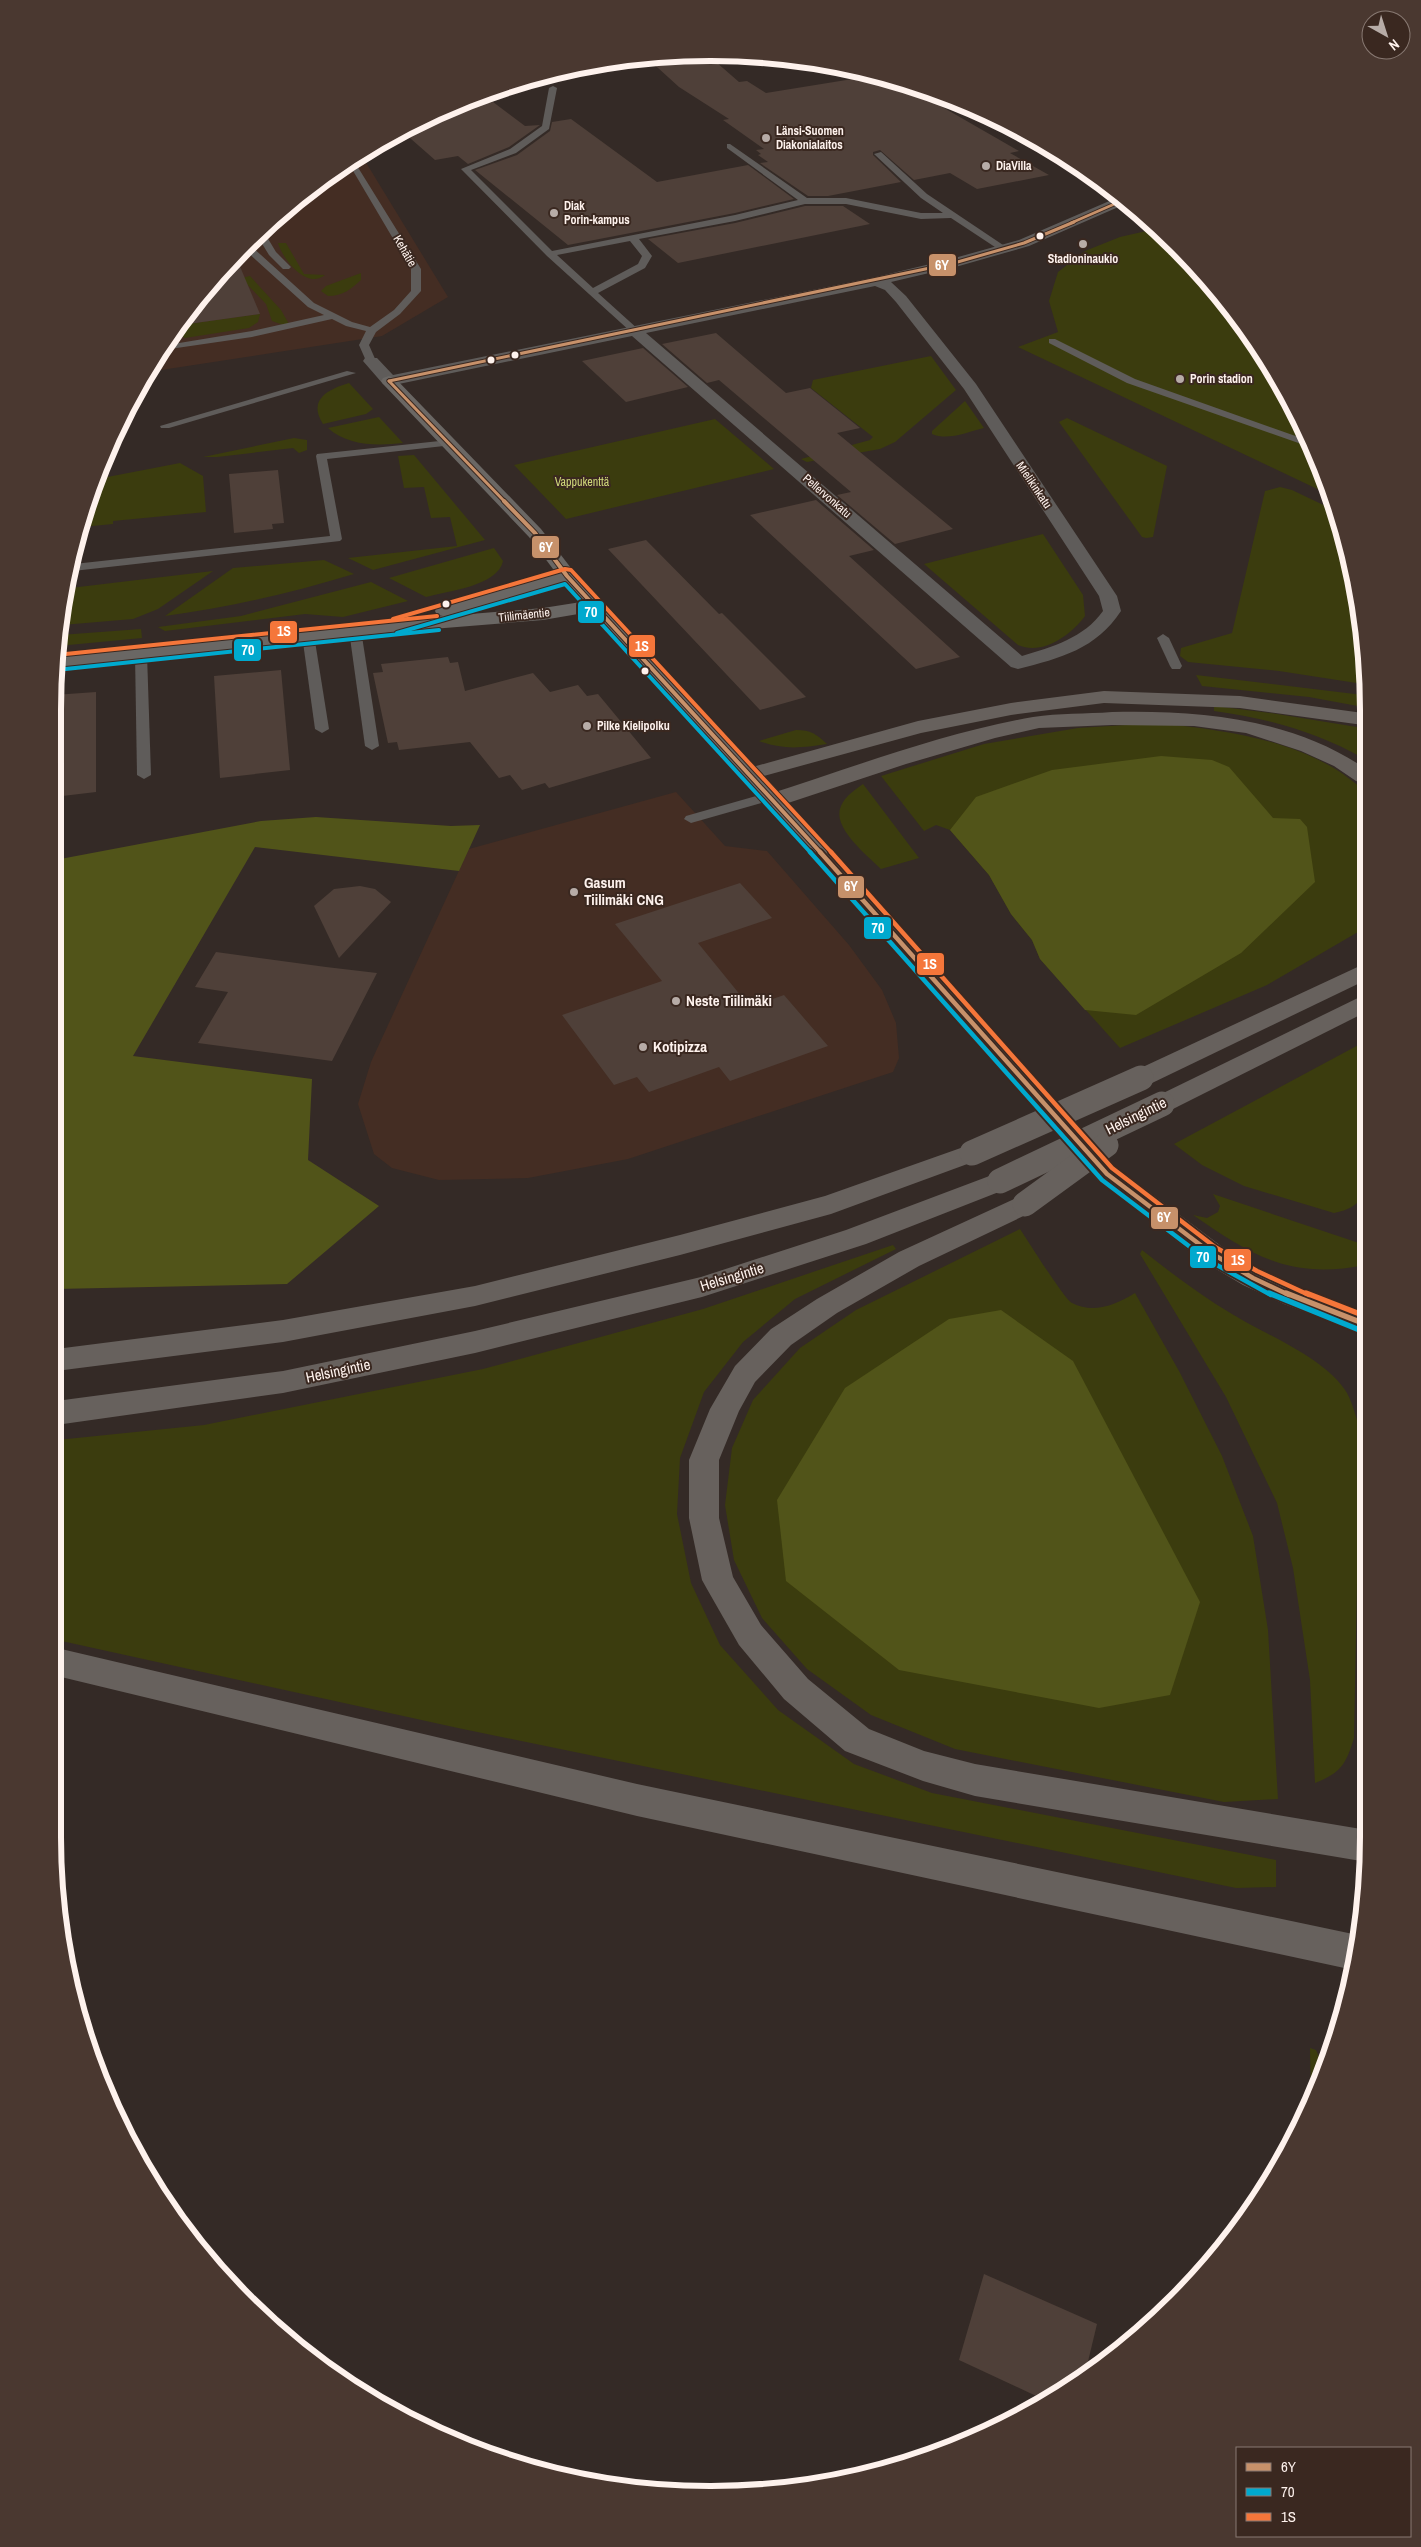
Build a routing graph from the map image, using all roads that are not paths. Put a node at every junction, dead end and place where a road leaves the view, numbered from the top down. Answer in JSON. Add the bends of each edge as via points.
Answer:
{"nodes":[{"id":1,"x":553,"y":88,"type":"dead end"},
{"id":2,"x":730,"y":146,"type":"dead end"},
{"id":3,"x":878,"y":154,"type":"dead end"},
{"id":4,"x":355,"y":168,"type":"edge"},
{"id":5,"x":805,"y":201,"type":"junction"},
{"id":6,"x":1116,"y":203,"type":"edge"},
{"id":7,"x":953,"y":215,"type":"junction"},
{"id":8,"x":632,"y":237,"type":"junction"},
{"id":9,"x":264,"y":239,"type":"edge"},
{"id":10,"x":1004,"y":249,"type":"junction"},
{"id":11,"x":251,"y":251,"type":"edge"},
{"id":12,"x":550,"y":254,"type":"junction"},
{"id":13,"x":291,"y":272,"type":"dead end"},
{"id":14,"x":876,"y":281,"type":"junction"},
{"id":15,"x":306,"y":287,"type":"dead end"},
{"id":16,"x":592,"y":292,"type":"junction"},
{"id":17,"x":333,"y":316,"type":"junction"},
{"id":18,"x":372,"y":330,"type":"junction"},
{"id":19,"x":634,"y":330,"type":"junction"},
{"id":20,"x":1052,"y":341,"type":"dead end"},
{"id":21,"x":173,"y":347,"type":"edge"},
{"id":22,"x":371,"y":361,"type":"joint"},
{"id":23,"x":351,"y":373,"type":"dead end"},
{"id":24,"x":389,"y":380,"type":"junction"},
{"id":25,"x":165,"y":426,"type":"dead end"},
{"id":26,"x":1301,"y":441,"type":"edge"},
{"id":27,"x":449,"y":443,"type":"junction"},
{"id":28,"x":78,"y":568,"type":"edge"},
{"id":29,"x":567,"y":576,"type":"junction"},
{"id":30,"x":594,"y":606,"type":"junction"},
{"id":31,"x":395,"y":626,"type":"junction"},
{"id":32,"x":355,"y":630,"type":"junction"},
{"id":33,"x":308,"y":635,"type":"junction"},
{"id":34,"x":1163,"y":638,"type":"dead end"},
{"id":35,"x":140,"y":654,"type":"junction"},
{"id":36,"x":64,"y":662,"type":"edge"},
{"id":37,"x":1018,"y":663,"type":"joint"},
{"id":38,"x":1176,"y":666,"type":"dead end"},
{"id":39,"x":1360,"y":720,"type":"edge"},
{"id":40,"x":322,"y":729,"type":"dead end"},
{"id":41,"x":372,"y":746,"type":"dead end"},
{"id":42,"x":749,"y":774,"type":"junction"},
{"id":43,"x":144,"y":775,"type":"dead end"},
{"id":44,"x":1360,"y":775,"type":"edge"},
{"id":45,"x":772,"y":798,"type":"junction"},
{"id":46,"x":691,"y":819,"type":"dead end"},
{"id":47,"x":1360,"y":954,"type":"edge"},
{"id":48,"x":1360,"y":974,"type":"edge"},
{"id":49,"x":1317,"y":996,"type":"junction"},
{"id":50,"x":1360,"y":1005,"type":"edge"},
{"id":51,"x":1162,"y":1104,"type":"junction"},
{"id":52,"x":1360,"y":1322,"type":"edge"},
{"id":53,"x":61,"y":1359,"type":"edge"},
{"id":54,"x":61,"y":1412,"type":"edge"},
{"id":55,"x":61,"y":1663,"type":"edge"},
{"id":56,"x":1360,"y":1845,"type":"edge"},
{"id":57,"x":1349,"y":1951,"type":"edge"}],
"edges":[{"from":1,"to":12,"type":"lane","via":[[546,127],[513,151],[465,169]]},
{"from":2,"to":5,"type":"lane"},
{"from":3,"to":7,"type":"lane","via":[[924,196]]},
{"from":4,"to":18,"type":"lane","name":"Kehätie","via":[[416,269],[416,291],[397,312]]},
{"from":5,"to":7,"type":"lane","via":[[846,202],[921,216]]},
{"from":5,"to":8,"type":"lane"},
{"from":6,"to":10,"type":"street"},
{"from":7,"to":10,"type":"lane"},
{"from":8,"to":12,"type":"lane"},
{"from":8,"to":16,"type":"lane","via":[[647,256],[642,266]]},
{"from":9,"to":13,"type":"lane","via":[[272,253]]},
{"from":10,"to":14,"type":"street"},
{"from":11,"to":17,"type":"lane","via":[[311,305]]},
{"from":12,"to":16,"type":"lane"},
{"from":14,"to":19,"type":"street"},
{"from":14,"to":37,"type":"street","name":"Mielikinkatu","via":[[890,287],[901,299],[970,388],[1108,596],[1112,611],[1106,622],[1088,638],[1068,648]]},
{"from":15,"to":17,"type":"lane"},
{"from":16,"to":19,"type":"lane"},
{"from":17,"to":18,"type":"lane"},
{"from":17,"to":21,"type":"lane"},
{"from":18,"to":22,"type":"lane","via":[[364,345]]},
{"from":19,"to":24,"type":"street"},
{"from":19,"to":37,"type":"street","name":"Pellervonkatu"},
{"from":20,"to":26,"type":"lane","via":[[1131,381]]},
{"from":22,"to":24,"type":"street"},
{"from":23,"to":25,"type":"lane"},
{"from":24,"to":27,"type":"main road"},
{"from":27,"to":28,"type":"lane","via":[[321,456],[336,540]]},
{"from":27,"to":29,"type":"main road","via":[[535,532]]},
{"from":29,"to":30,"type":"main road"},
{"from":29,"to":31,"type":"main road","name":"Tiilimäentie"},
{"from":30,"to":31,"type":"main road","name":"Tiilimäentie","via":[[543,614]]},
{"from":30,"to":42,"type":"main road"},
{"from":31,"to":32,"type":"main road","name":"Tiilimäentie"},
{"from":32,"to":33,"type":"main road","name":"Tiilimäentie"},
{"from":32,"to":41,"type":"lane","via":[[370,711]]},
{"from":33,"to":35,"type":"main road","name":"Tiilimäentie"},
{"from":33,"to":40,"type":"lane"},
{"from":34,"to":38,"type":"lane"},
{"from":35,"to":36,"type":"main road","name":"Tiilimäentie"},
{"from":35,"to":43,"type":"lane"},
{"from":39,"to":42,"type":"highway","via":[[1240,702],[1104,697],[1011,709],[918,727]]},
{"from":42,"to":45,"type":"main road"},
{"from":44,"to":45,"type":"highway","via":[[1319,750],[1245,726],[1199,718],[1150,716],[1026,724],[938,746]]},
{"from":45,"to":46,"type":"lane"},
{"from":45,"to":52,"type":"main road","via":[[1106,1174],[1211,1253],[1253,1278]]},
{"from":47,"to":49,"type":"highway"},
{"from":48,"to":49,"type":"highway","name":"Helsingintie"},
{"from":49,"to":53,"type":"highway","name":"Helsingintie","bridge":true,"via":[[972,1153],[830,1204],[475,1296],[283,1332]]},
{"from":50,"to":51,"type":"highway","name":"Helsingintie"},
{"from":51,"to":54,"type":"highway","name":"Helsingintie","bridge":true,"via":[[1000,1181],[856,1237],[692,1290],[475,1342],[283,1382]]},
{"from":51,"to":56,"type":"highway","bridge":true,"via":[[1025,1204],[909,1259],[827,1306],[781,1337],[745,1374],[725,1409],[704,1460],[704,1518],[718,1580],[750,1635],[796,1689],[857,1740],[923,1766],[975,1780]]},
{"from":55,"to":57,"type":"highway","via":[[637,1800]]}]}
